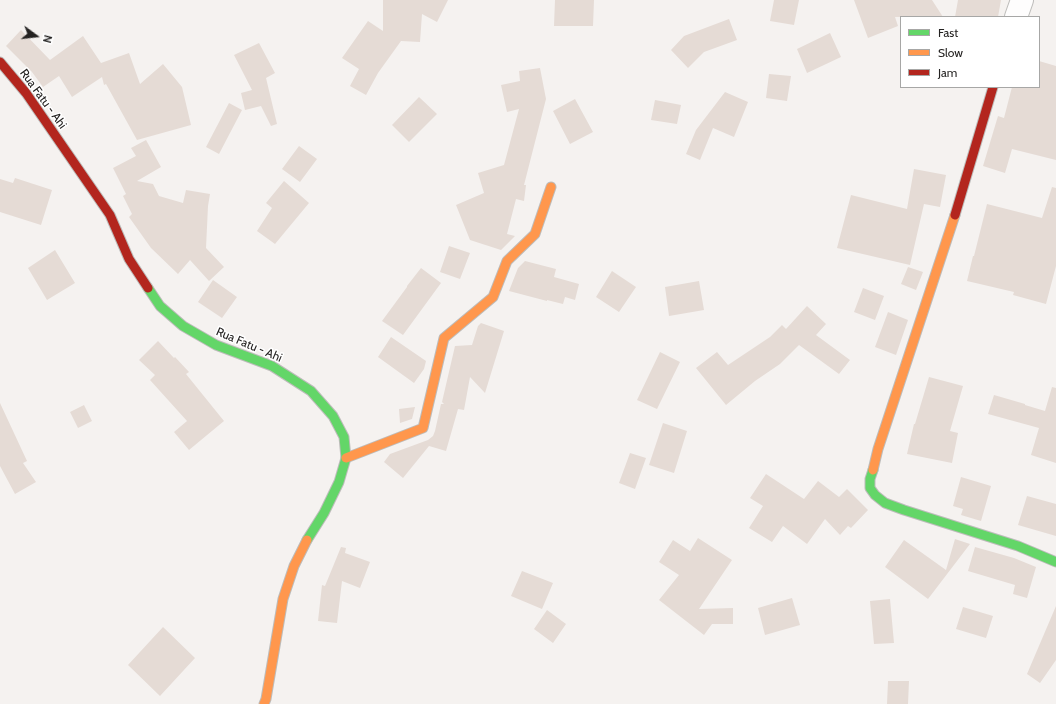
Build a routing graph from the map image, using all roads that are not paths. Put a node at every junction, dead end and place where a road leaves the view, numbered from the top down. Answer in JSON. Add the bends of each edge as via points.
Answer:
{"nodes":[{"id":1,"x":1022,"y":0,"type":"edge"},
{"id":2,"x":1016,"y":16,"type":"edge"},
{"id":3,"x":0,"y":62,"type":"edge"},
{"id":4,"x":993,"y":88,"type":"edge"},
{"id":5,"x":551,"y":186,"type":"dead end"},
{"id":6,"x":346,"y":458,"type":"junction"},
{"id":7,"x":1056,"y":562,"type":"edge"},
{"id":8,"x":264,"y":704,"type":"edge"}],
"edges":[{"from":1,"to":2,"type":"street"},
{"from":3,"to":6,"type":"street","name":"Rua Fatu - Ahi","via":[[26,93],[110,215],[129,259],[160,306],[183,326],[216,345],[272,366],[310,391],[333,416],[344,437]]},
{"from":4,"to":7,"type":"street","via":[[952,227],[878,449],[870,488],[885,503],[1018,546]]},
{"from":5,"to":6,"type":"street","via":[[535,234],[507,261],[493,297],[444,338],[422,428]]},
{"from":6,"to":8,"type":"street","name":"Rua Fatu - Ahi","via":[[339,482],[294,566],[283,599]]}]}
